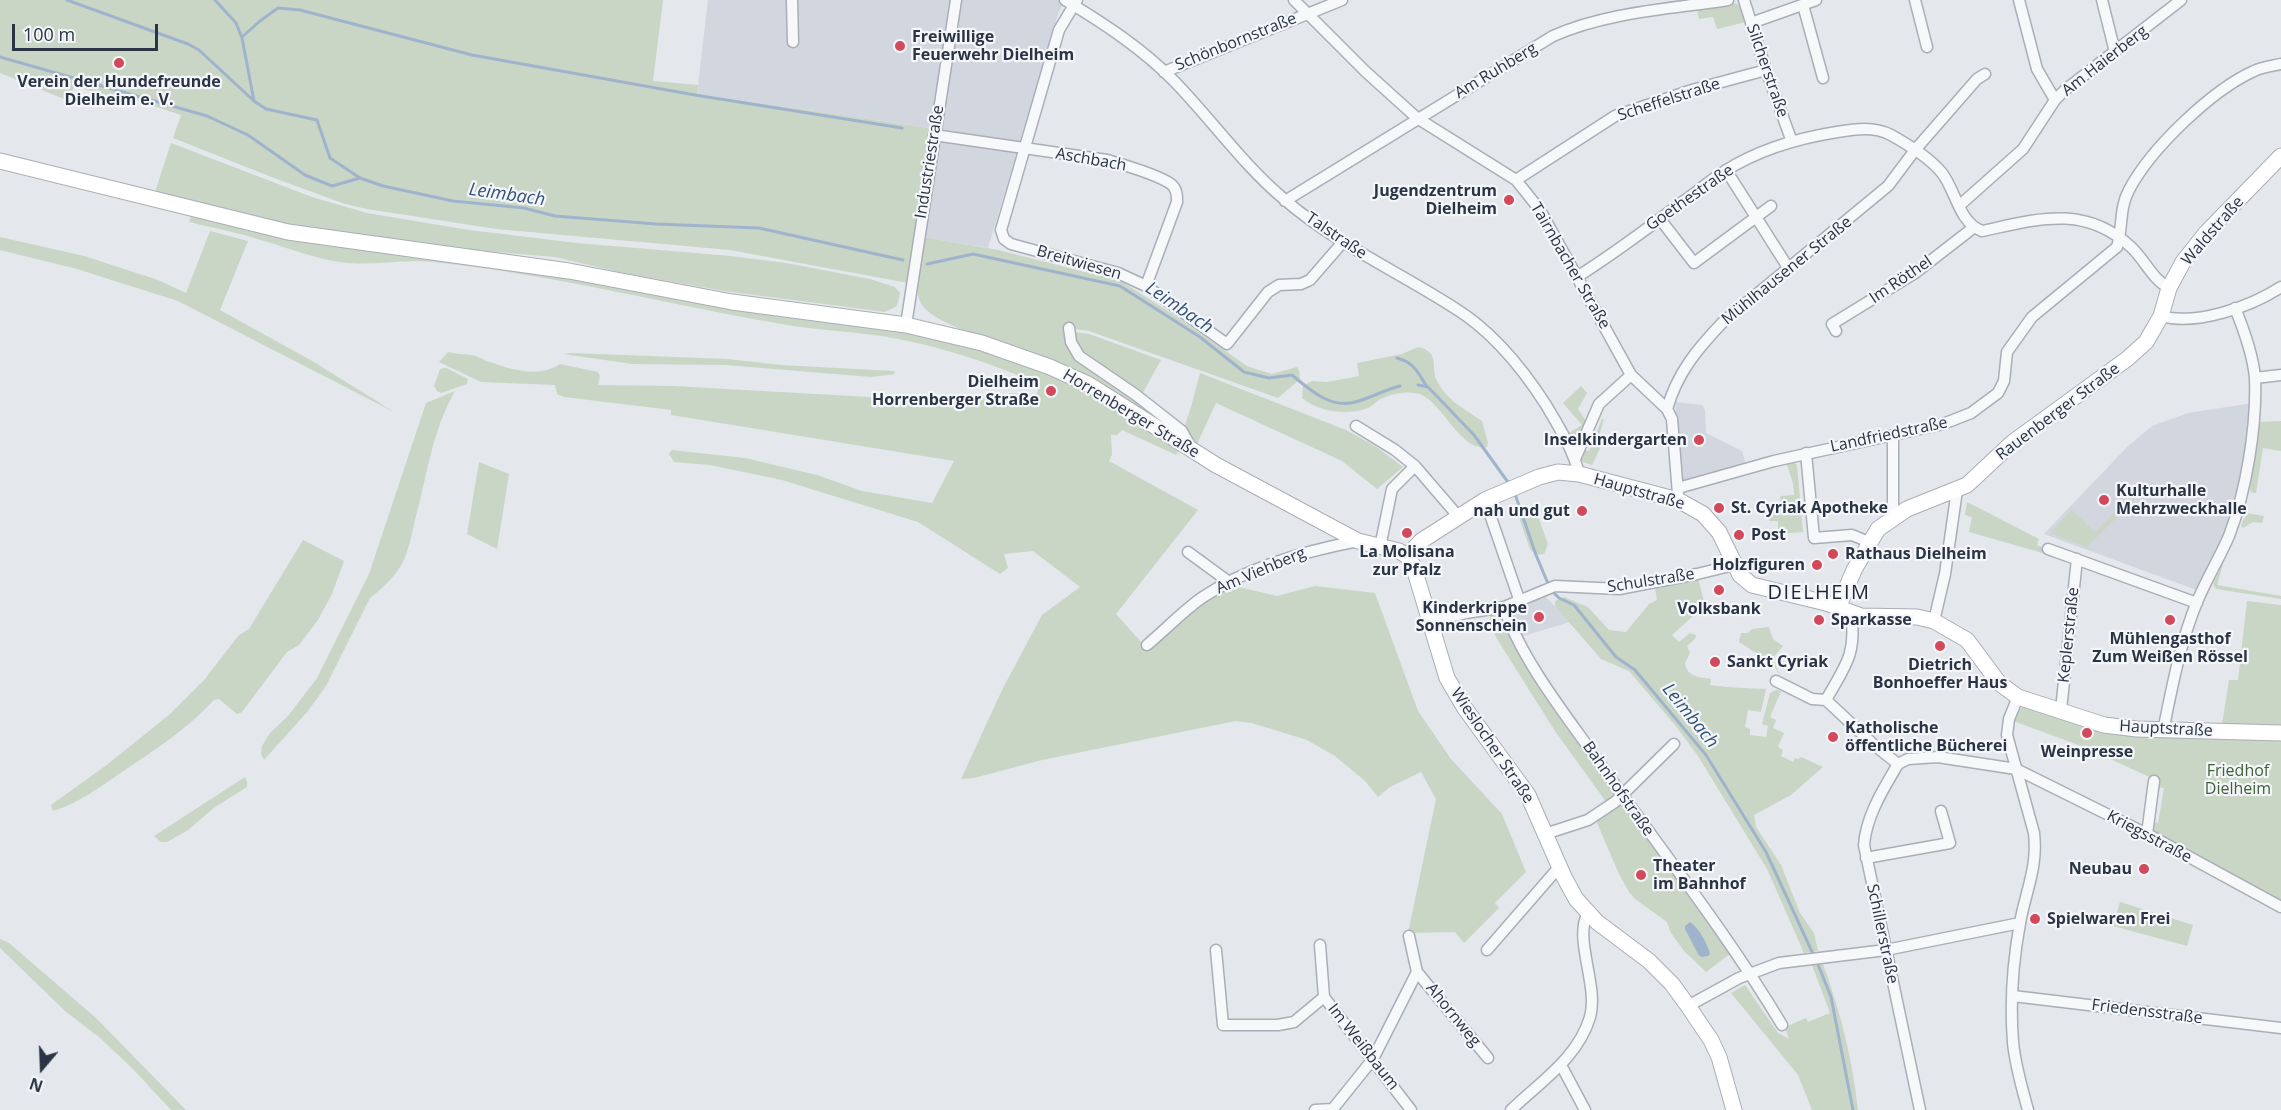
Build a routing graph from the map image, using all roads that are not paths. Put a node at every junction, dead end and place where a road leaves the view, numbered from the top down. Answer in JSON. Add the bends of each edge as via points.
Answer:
{"nodes":[{"id":1,"x":792,"y":0,"type":"edge"},
{"id":2,"x":956,"y":0,"type":"edge"},
{"id":3,"x":1294,"y":0,"type":"edge"},
{"id":4,"x":1342,"y":0,"type":"edge"},
{"id":5,"x":1728,"y":0,"type":"edge"},
{"id":6,"x":1744,"y":0,"type":"edge"},
{"id":7,"x":1816,"y":0,"type":"edge"},
{"id":8,"x":1915,"y":0,"type":"edge"},
{"id":9,"x":2019,"y":0,"type":"edge"},
{"id":10,"x":2102,"y":0,"type":"edge"},
{"id":11,"x":2181,"y":0,"type":"edge"},
{"id":12,"x":1072,"y":2,"type":"edge"},
{"id":13,"x":1803,"y":4,"type":"junction"},
{"id":14,"x":1307,"y":13,"type":"junction"},
{"id":15,"x":1751,"y":23,"type":"junction"},
{"id":16,"x":793,"y":42,"type":"dead end"},
{"id":17,"x":1927,"y":47,"type":"dead end"},
{"id":18,"x":2115,"y":52,"type":"junction"},
{"id":19,"x":2281,"y":64,"type":"edge"},
{"id":20,"x":1766,"y":70,"type":"junction"},
{"id":21,"x":1164,"y":72,"type":"junction"},
{"id":22,"x":1985,"y":74,"type":"dead end"},
{"id":23,"x":1823,"y":78,"type":"dead end"},
{"id":24,"x":2055,"y":100,"type":"junction"},
{"id":25,"x":1418,"y":118,"type":"junction"},
{"id":26,"x":934,"y":135,"type":"junction"},
{"id":27,"x":1792,"y":142,"type":"junction"},
{"id":28,"x":1024,"y":149,"type":"junction"},
{"id":29,"x":1915,"y":150,"type":"junction"},
{"id":30,"x":2281,"y":156,"type":"edge"},
{"id":31,"x":0,"y":161,"type":"edge"},
{"id":32,"x":1726,"y":170,"type":"junction"},
{"id":33,"x":1516,"y":180,"type":"junction"},
{"id":34,"x":1285,"y":201,"type":"junction"},
{"id":35,"x":1960,"y":205,"type":"junction"},
{"id":36,"x":1771,"y":206,"type":"dead end"},
{"id":37,"x":1754,"y":217,"type":"junction"},
{"id":38,"x":1660,"y":219,"type":"junction"},
{"id":39,"x":1973,"y":228,"type":"junction"},
{"id":40,"x":2120,"y":237,"type":"junction"},
{"id":41,"x":1004,"y":239,"type":"joint"},
{"id":42,"x":1342,"y":242,"type":"junction"},
{"id":43,"x":1789,"y":269,"type":"junction"},
{"id":44,"x":1577,"y":277,"type":"junction"},
{"id":45,"x":1146,"y":286,"type":"junction"},
{"id":46,"x":2281,"y":287,"type":"edge"},
{"id":47,"x":2169,"y":288,"type":"junction"},
{"id":48,"x":2235,"y":308,"type":"junction"},
{"id":49,"x":2161,"y":316,"type":"junction"},
{"id":50,"x":906,"y":325,"type":"junction"},
{"id":51,"x":1069,"y":328,"type":"dead end"},
{"id":52,"x":1836,"y":331,"type":"dead end"},
{"id":53,"x":1631,"y":375,"type":"junction"},
{"id":54,"x":2281,"y":375,"type":"edge"},
{"id":55,"x":2255,"y":378,"type":"junction"},
{"id":56,"x":1666,"y":409,"type":"junction"},
{"id":57,"x":1356,"y":426,"type":"dead end"},
{"id":58,"x":1893,"y":435,"type":"junction"},
{"id":59,"x":1193,"y":451,"type":"junction"},
{"id":60,"x":1806,"y":453,"type":"junction"},
{"id":61,"x":1575,"y":459,"type":"junction"},
{"id":62,"x":1415,"y":466,"type":"junction"},
{"id":63,"x":1579,"y":474,"type":"junction"},
{"id":64,"x":1957,"y":490,"type":"junction"},
{"id":65,"x":1678,"y":494,"type":"junction"},
{"id":66,"x":1485,"y":500,"type":"junction"},
{"id":67,"x":1458,"y":516,"type":"junction"},
{"id":68,"x":1893,"y":516,"type":"junction"},
{"id":69,"x":1358,"y":541,"type":"junction"},
{"id":70,"x":1869,"y":542,"type":"junction"},
{"id":71,"x":1380,"y":547,"type":"junction"},
{"id":72,"x":2048,"y":549,"type":"dead end"},
{"id":73,"x":1188,"y":552,"type":"dead end"},
{"id":74,"x":1407,"y":556,"type":"junction"},
{"id":75,"x":2077,"y":560,"type":"junction"},
{"id":76,"x":1734,"y":565,"type":"junction"},
{"id":77,"x":1229,"y":582,"type":"junction"},
{"id":78,"x":1520,"y":602,"type":"junction"},
{"id":79,"x":2197,"y":603,"type":"junction"},
{"id":80,"x":1504,"y":608,"type":"junction"},
{"id":81,"x":1845,"y":611,"type":"junction"},
{"id":82,"x":1430,"y":621,"type":"junction"},
{"id":83,"x":1934,"y":621,"type":"junction"},
{"id":84,"x":1147,"y":645,"type":"dead end"},
{"id":85,"x":1776,"y":681,"type":"dead end"},
{"id":86,"x":2018,"y":696,"type":"junction"},
{"id":87,"x":1826,"y":700,"type":"junction"},
{"id":88,"x":2061,"y":710,"type":"junction"},
{"id":89,"x":2163,"y":730,"type":"junction"},
{"id":90,"x":2281,"y":734,"type":"edge"},
{"id":91,"x":1674,"y":744,"type":"dead end"},
{"id":92,"x":1898,"y":764,"type":"junction"},
{"id":93,"x":2016,"y":769,"type":"junction"},
{"id":94,"x":2154,"y":781,"type":"dead end"},
{"id":95,"x":1623,"y":797,"type":"junction"},
{"id":96,"x":1941,"y":811,"type":"dead end"},
{"id":97,"x":1545,"y":834,"type":"junction"},
{"id":98,"x":2146,"y":834,"type":"junction"},
{"id":99,"x":1866,"y":858,"type":"junction"},
{"id":100,"x":1560,"y":866,"type":"junction"},
{"id":101,"x":2281,"y":907,"type":"edge"},
{"id":102,"x":1588,"y":913,"type":"junction"},
{"id":103,"x":2020,"y":922,"type":"junction"},
{"id":104,"x":1409,"y":936,"type":"dead end"},
{"id":105,"x":1320,"y":945,"type":"dead end"},
{"id":106,"x":1216,"y":950,"type":"dead end"},
{"id":107,"x":1487,"y":950,"type":"dead end"},
{"id":108,"x":1886,"y":950,"type":"junction"},
{"id":109,"x":1417,"y":972,"type":"junction"},
{"id":110,"x":1750,"y":973,"type":"junction"},
{"id":111,"x":2013,"y":996,"type":"junction"},
{"id":112,"x":1324,"y":997,"type":"junction"},
{"id":113,"x":1688,"y":1006,"type":"junction"},
{"id":114,"x":1782,"y":1026,"type":"dead end"},
{"id":115,"x":2281,"y":1028,"type":"edge"},
{"id":116,"x":1488,"y":1058,"type":"dead end"},
{"id":117,"x":1373,"y":1059,"type":"junction"},
{"id":118,"x":1561,"y":1065,"type":"junction"},
{"id":119,"x":1332,"y":1109,"type":"edge"},
{"id":120,"x":1315,"y":1110,"type":"edge"},
{"id":121,"x":1411,"y":1110,"type":"edge"},
{"id":122,"x":1511,"y":1110,"type":"edge"},
{"id":123,"x":1585,"y":1110,"type":"edge"},
{"id":124,"x":1734,"y":1110,"type":"edge"},
{"id":125,"x":1920,"y":1110,"type":"edge"},
{"id":126,"x":2028,"y":1110,"type":"edge"}],
"edges":[{"from":1,"to":16,"type":"street"},
{"from":2,"to":26,"type":"street","name":"Industriestraße"},
{"from":3,"to":14,"type":"street","name":"Tairnbacher Straße"},
{"from":4,"to":14,"type":"street","name":"Schönbornstraße"},
{"from":5,"to":25,"type":"street","name":"Am Ruhberg","via":[[1571,28]]},
{"from":6,"to":15,"type":"street","name":"Silcherstraße"},
{"from":7,"to":13,"type":"street"},
{"from":8,"to":17,"type":"street"},
{"from":9,"to":24,"type":"street","via":[[2037,69]]},
{"from":10,"to":18,"type":"street"},
{"from":11,"to":18,"type":"street","name":"Am Haierberg"},
{"from":12,"to":21,"type":"street","name":"Talstraße"},
{"from":12,"to":28,"type":"street","name":"Talstraße","via":[[1059,30]]},
{"from":13,"to":15,"type":"street"},
{"from":13,"to":23,"type":"street"},
{"from":14,"to":21,"type":"street","name":"Schönbornstraße"},
{"from":14,"to":25,"type":"street","name":"Tairnbacher Straße"},
{"from":15,"to":20,"type":"street","name":"Silcherstraße"},
{"from":18,"to":24,"type":"street","name":"Am Haierberg"},
{"from":19,"to":40,"type":"street","name":"Landfriedstraße","via":[[2257,69],[2239,79],[2170,135],[2128,191],[2121,213]]},
{"from":20,"to":27,"type":"street","name":"Silcherstraße"},
{"from":20,"to":33,"type":"street","name":"Scheffelstraße","via":[[1615,116]]},
{"from":21,"to":34,"type":"street","name":"Talstraße","via":[[1246,164]]},
{"from":22,"to":29,"type":"street","name":"Mühlhausener Straße"},
{"from":24,"to":35,"type":"street","name":"Am Haierberg","via":[[2023,149]]},
{"from":25,"to":33,"type":"street","name":"Tairnbacher Straße"},
{"from":25,"to":34,"type":"street","name":"Am Ruhberg"},
{"from":26,"to":28,"type":"street","name":"Aschbach"},
{"from":26,"to":50,"type":"street","name":"Industriestraße"},
{"from":27,"to":29,"type":"street","name":"Goethestraße","via":[[1863,128],[1888,133]]},
{"from":27,"to":32,"type":"street","name":"Goethestraße"},
{"from":28,"to":41,"type":"street","name":"Talstraße","via":[[1001,230]]},
{"from":28,"to":45,"type":"street","name":"Aschbach","via":[[1107,160],[1171,184],[1177,191],[1177,202]]},
{"from":29,"to":35,"type":"street","name":"Goethestraße","via":[[1941,172]]},
{"from":29,"to":43,"type":"street","name":"Mühlhausener Straße","via":[[1888,186]]},
{"from":30,"to":47,"type":"main road","name":"Waldstraße","via":[[2206,233]]},
{"from":31,"to":50,"type":"main road","name":"Horrenberger Straße","via":[[288,232],[569,271],[732,302]]},
{"from":32,"to":37,"type":"street"},
{"from":32,"to":38,"type":"street","name":"Goethestraße"},
{"from":33,"to":44,"type":"street","name":"Tairnbacher Straße","via":[[1540,210]]},
{"from":34,"to":42,"type":"street","name":"Talstraße"},
{"from":35,"to":39,"type":"street","name":"Goethestraße"},
{"from":36,"to":37,"type":"street"},
{"from":37,"to":38,"type":"street","via":[[1694,263]]},
{"from":37,"to":43,"type":"street"},
{"from":38,"to":44,"type":"street","name":"Goethestraße"},
{"from":39,"to":40,"type":"street","via":[[1982,231],[2069,218],[2108,228]]},
{"from":39,"to":52,"type":"street","name":"Im Röthel","via":[[1915,273],[1833,324]]},
{"from":40,"to":47,"type":"street"},
{"from":40,"to":58,"type":"street","name":"Landfriedstraße","via":[[2111,255],[2052,298],[2028,321],[2007,352],[2004,381],[1998,393],[1957,420]]},
{"from":41,"to":45,"type":"street","name":"Breitwiesen","via":[[1118,273]]},
{"from":42,"to":45,"type":"street","name":"Breitwiesen","via":[[1310,280],[1279,285],[1268,292],[1227,344]]},
{"from":42,"to":61,"type":"street","name":"Talstraße","via":[[1454,307],[1489,336],[1531,381]]},
{"from":43,"to":56,"type":"street","name":"Mühlhausener Straße","via":[[1723,322],[1700,347],[1684,368]]},
{"from":44,"to":53,"type":"street","name":"Tairnbacher Straße"},
{"from":46,"to":48,"type":"street"},
{"from":47,"to":49,"type":"main road","name":"Waldstraße"},
{"from":48,"to":49,"type":"street","via":[[2188,320]]},
{"from":48,"to":55,"type":"street","via":[[2246,335]]},
{"from":49,"to":64,"type":"main road","name":"Rauenberger Straße","via":[[2146,342],[2127,359],[2013,442]]},
{"from":50,"to":59,"type":"main road","name":"Horrenberger Straße","via":[[982,344],[1050,367],[1088,384]]},
{"from":51,"to":59,"type":"street","via":[[1079,356],[1182,431]]},
{"from":53,"to":56,"type":"street","name":"Tairnbacher Straße"},
{"from":53,"to":61,"type":"street","via":[[1596,407]]},
{"from":54,"to":55,"type":"street"},
{"from":55,"to":79,"type":"street","via":[[2240,505]]},
{"from":56,"to":65,"type":"street","via":[[1672,419]]},
{"from":57,"to":62,"type":"street"},
{"from":58,"to":60,"type":"street","name":"Landfriedstraße"},
{"from":58,"to":68,"type":"street"},
{"from":59,"to":69,"type":"main road","name":"Horrenberger Straße"},
{"from":60,"to":65,"type":"street","name":"Landfriedstraße","via":[[1727,474]]},
{"from":60,"to":70,"type":"street","via":[[1814,538],[1852,535]]},
{"from":61,"to":63,"type":"street","name":"Talstraße"},
{"from":62,"to":67,"type":"street"},
{"from":62,"to":71,"type":"street","via":[[1392,489]]},
{"from":63,"to":65,"type":"main road","name":"Hauptstraße"},
{"from":63,"to":66,"type":"main road","name":"Hauptstraße","via":[[1556,473]]},
{"from":64,"to":68,"type":"main road","name":"Rauenberger Straße"},
{"from":64,"to":83,"type":"street"},
{"from":65,"to":76,"type":"main road","name":"Hauptstraße","via":[[1713,523]]},
{"from":66,"to":67,"type":"main road","name":"Hauptstraße"},
{"from":66,"to":78,"type":"street"},
{"from":67,"to":74,"type":"main road","name":"Hauptstraße","via":[[1421,541]]},
{"from":68,"to":70,"type":"main road","name":"Rauenberger Straße"},
{"from":69,"to":71,"type":"main road","name":"Horrenberger Straße"},
{"from":69,"to":77,"type":"street","name":"Am Viehberg","via":[[1315,549]]},
{"from":70,"to":81,"type":"main road","name":"Rauenberger Straße"},
{"from":71,"to":74,"type":"main road","name":"Horrenberger Straße"},
{"from":72,"to":75,"type":"street","name":"Keplerstraße"},
{"from":73,"to":77,"type":"street"},
{"from":74,"to":82,"type":"main road","name":"Wieslocher Straße"},
{"from":75,"to":79,"type":"street","name":"Keplerstraße"},
{"from":75,"to":88,"type":"street","name":"Keplerstraße"},
{"from":76,"to":78,"type":"street","name":"Schulstraße","via":[[1619,589],[1555,586]]},
{"from":76,"to":81,"type":"main road","name":"Hauptstraße","via":[[1752,585]]},
{"from":77,"to":84,"type":"street","name":"Am Viehberg","via":[[1201,598]]},
{"from":78,"to":80,"type":"street","name":"Schulstraße"},
{"from":79,"to":89,"type":"street","via":[[2179,658]]},
{"from":80,"to":82,"type":"street","name":"Schulstraße"},
{"from":80,"to":95,"type":"street","name":"Bahnhofstraße","via":[[1511,628],[1565,715]]},
{"from":81,"to":83,"type":"main road","name":"Hauptstraße","via":[[1861,616]]},
{"from":81,"to":87,"type":"street","via":[[1854,636],[1851,654]]},
{"from":82,"to":97,"type":"main road","name":"Wieslocher Straße","via":[[1447,678],[1528,795]]},
{"from":83,"to":86,"type":"main road","name":"Hauptstraße","via":[[1967,640],[1999,683]]},
{"from":85,"to":87,"type":"street","via":[[1812,699]]},
{"from":86,"to":88,"type":"main road","name":"Hauptstraße"},
{"from":86,"to":93,"type":"street","via":[[2007,735]]},
{"from":87,"to":92,"type":"street"},
{"from":88,"to":89,"type":"main road","name":"Hauptstraße","via":[[2104,724]]},
{"from":89,"to":90,"type":"main road","name":"Hauptstraße"},
{"from":91,"to":95,"type":"street"},
{"from":92,"to":93,"type":"street","via":[[1908,759],[1938,757]]},
{"from":92,"to":99,"type":"street","name":"Schillerstraße","via":[[1867,827]]},
{"from":93,"to":98,"type":"street","name":"Kriegsstraße"},
{"from":93,"to":103,"type":"street","via":[[2036,849]]},
{"from":94,"to":98,"type":"street"},
{"from":95,"to":97,"type":"street","via":[[1588,820]]},
{"from":95,"to":110,"type":"street","name":"Bahnhofstraße"},
{"from":96,"to":99,"type":"street","via":[[1950,843]]},
{"from":97,"to":100,"type":"main road","name":"Wieslocher Straße"},
{"from":98,"to":101,"type":"street","name":"Kriegsstraße"},
{"from":99,"to":108,"type":"street","name":"Schillerstraße"},
{"from":100,"to":102,"type":"main road","name":"Wieslocher Straße","via":[[1576,899]]},
{"from":100,"to":107,"type":"street"},
{"from":102,"to":113,"type":"main road","name":"Wieslocher Straße","via":[[1649,961]]},
{"from":102,"to":118,"type":"street","via":[[1583,929],[1593,1000],[1590,1017],[1576,1046]]},
{"from":103,"to":108,"type":"street"},
{"from":103,"to":111,"type":"street"},
{"from":104,"to":109,"type":"street"},
{"from":105,"to":112,"type":"street","name":"Im Weißbaum"},
{"from":106,"to":112,"type":"street","via":[[1223,1025],[1294,1022]]},
{"from":108,"to":110,"type":"street","via":[[1779,963]]},
{"from":108,"to":125,"type":"street","name":"Schillerstraße"},
{"from":109,"to":116,"type":"street","name":"Ahornweg"},
{"from":109,"to":117,"type":"street"},
{"from":110,"to":113,"type":"street"},
{"from":110,"to":114,"type":"street","name":"Bahnhofstraße"},
{"from":111,"to":115,"type":"street","name":"Friedensstraße"},
{"from":111,"to":126,"type":"street","via":[[2013,1044]]},
{"from":112,"to":117,"type":"street","name":"Im Weißbaum"},
{"from":113,"to":124,"type":"main road","name":"Wieslocher Straße","via":[[1719,1057]]},
{"from":117,"to":119,"type":"street"},
{"from":117,"to":121,"type":"street","name":"Im Weißbaum"},
{"from":118,"to":122,"type":"street"},
{"from":118,"to":123,"type":"street"},
{"from":119,"to":120,"type":"street"}]}
